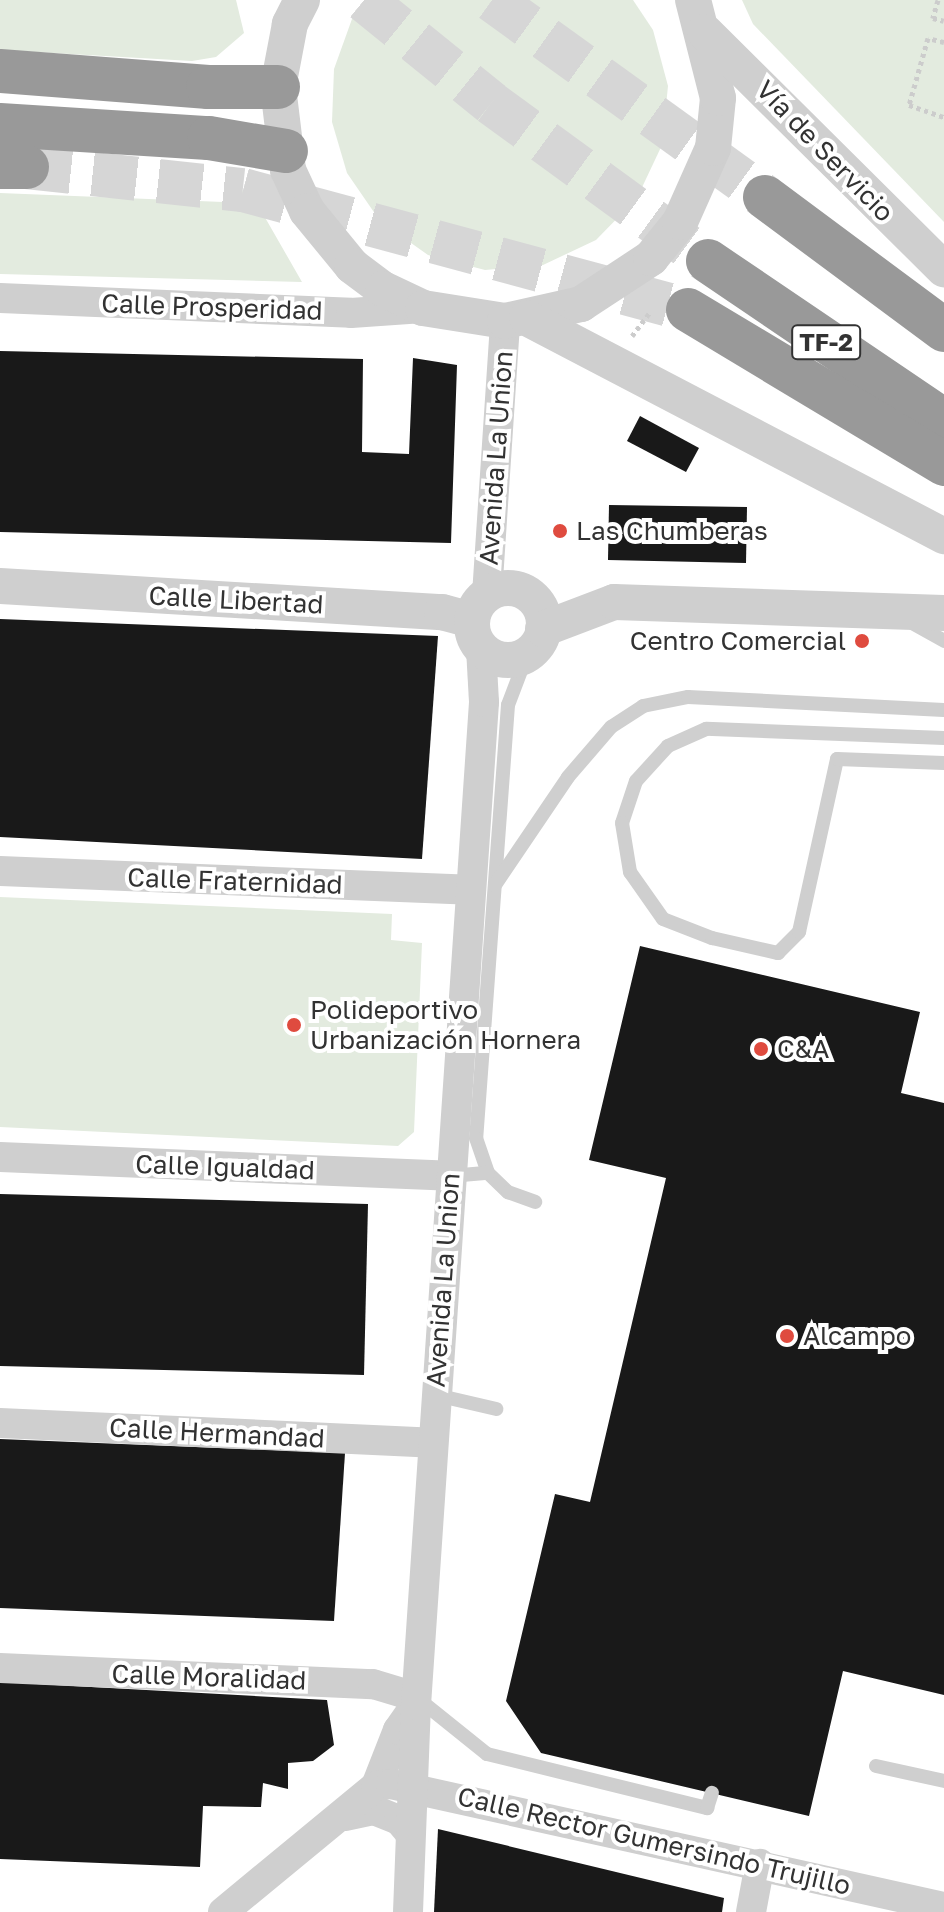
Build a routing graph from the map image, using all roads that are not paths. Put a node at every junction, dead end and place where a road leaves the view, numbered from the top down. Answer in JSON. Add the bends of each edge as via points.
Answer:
{"nodes":[{"id":1,"x":289,"y":8,"type":"edge"},
{"id":2,"x":699,"y":16,"type":"edge"},
{"id":3,"x":0,"y":71,"type":"edge"},
{"id":4,"x":278,"y":87,"type":"junction"},
{"id":5,"x":0,"y":125,"type":"edge"},
{"id":6,"x":286,"y":151,"type":"junction"},
{"id":7,"x":765,"y":197,"type":"tunnel mouth"},
{"id":8,"x":944,"y":269,"type":"edge"},
{"id":9,"x":0,"y":298,"type":"edge"},
{"id":10,"x":423,"y":308,"type":"junction"},
{"id":11,"x":688,"y":310,"type":"tunnel mouth"},
{"id":12,"x":516,"y":320,"type":"junction"},
{"id":13,"x":944,"y":330,"type":"edge"},
{"id":14,"x":944,"y":387,"type":"edge"},
{"id":15,"x":944,"y":421,"type":"edge"},
{"id":16,"x":944,"y":464,"type":"edge"},
{"id":17,"x":944,"y":536,"type":"edge"},
{"id":18,"x":0,"y":586,"type":"edge"},
{"id":19,"x":890,"y":611,"type":"junction"},
{"id":20,"x":944,"y":613,"type":"edge"},
{"id":21,"x":480,"y":621,"type":"junction"},
{"id":22,"x":944,"y":641,"type":"edge"},
{"id":23,"x":535,"y":642,"type":"junction"},
{"id":24,"x":944,"y":710,"type":"edge"},
{"id":25,"x":944,"y":738,"type":"edge"},
{"id":26,"x":944,"y":763,"type":"edge"},
{"id":27,"x":0,"y":871,"type":"edge"},
{"id":28,"x":482,"y":888,"type":"junction"},
{"id":29,"x":0,"y":1157,"type":"edge"},
{"id":30,"x":488,"y":1173,"type":"junction"},
{"id":31,"x":450,"y":1176,"type":"junction"},
{"id":32,"x":535,"y":1202,"type":"dead end"},
{"id":33,"x":436,"y":1395,"type":"junction"},
{"id":34,"x":496,"y":1409,"type":"dead end"},
{"id":35,"x":0,"y":1423,"type":"edge"},
{"id":36,"x":433,"y":1443,"type":"junction"},
{"id":37,"x":0,"y":1668,"type":"edge"},
{"id":38,"x":416,"y":1701,"type":"junction"},
{"id":39,"x":876,"y":1766,"type":"dead end"},
{"id":40,"x":944,"y":1781,"type":"edge"},
{"id":41,"x":376,"y":1786,"type":"junction"},
{"id":42,"x":411,"y":1786,"type":"junction"},
{"id":43,"x":712,"y":1793,"type":"dead end"},
{"id":44,"x":345,"y":1816,"type":"junction"},
{"id":45,"x":410,"y":1833,"type":"junction"},
{"id":46,"x":760,"y":1864,"type":"junction"},
{"id":47,"x":944,"y":1907,"type":"edge"},
{"id":48,"x":223,"y":1912,"type":"edge"},
{"id":49,"x":408,"y":1912,"type":"edge"},
{"id":50,"x":751,"y":1912,"type":"edge"}],
"edges":[{"from":1,"to":4,"type":"street"},
{"from":2,"to":8,"type":"street","name":"Vía de Servicio"},
{"from":2,"to":12,"type":"street","via":[[718,98],[713,148],[680,222],[651,258],[581,304]]},
{"from":3,"to":4,"type":"highway","via":[[208,87]]},
{"from":4,"to":6,"type":"street"},
{"from":5,"to":6,"type":"highway","via":[[209,138]]},
{"from":6,"to":10,"type":"street","via":[[307,211],[352,266]]},
{"from":7,"to":13,"type":"highway"},
{"from":9,"to":10,"type":"street","name":"Calle Prosperidad","via":[[351,313]]},
{"from":10,"to":12,"type":"street"},
{"from":11,"to":16,"type":"highway"},
{"from":12,"to":17,"type":"street"},
{"from":12,"to":21,"type":"street","name":"Avenida La Union"},
{"from":14,"to":15,"type":"highway","number":"TF-2","via":[[717,250]]},
{"from":18,"to":21,"type":"street","name":"Calle Libertad","via":[[442,612]]},
{"from":19,"to":20,"type":"street"},
{"from":19,"to":22,"type":"lane"},
{"from":19,"to":23,"type":"street","via":[[614,602]]},
{"from":21,"to":23,"type":"street","via":[[505,661]]},
{"from":21,"to":23,"type":"street","via":[[504,588],[528,593],[542,613]]},
{"from":21,"to":28,"type":"street","name":"Avenida La Union","via":[[485,686]]},
{"from":23,"to":28,"type":"lane","via":[[508,705]]},
{"from":24,"to":28,"type":"lane","via":[[688,697],[643,706],[611,727]]},
{"from":25,"to":26,"type":"lane","via":[[706,729],[668,746],[636,781],[622,823],[630,872],[663,919],[712,938],[778,953],[799,932],[837,759]]},
{"from":27,"to":28,"type":"street","name":"Calle Fraternidad"},
{"from":28,"to":30,"type":"lane","via":[[476,1138]]},
{"from":28,"to":31,"type":"street","name":"Avenida La Union"},
{"from":29,"to":31,"type":"street","name":"Calle Igualdad"},
{"from":30,"to":31,"type":"lane"},
{"from":30,"to":32,"type":"lane","via":[[508,1192]]},
{"from":31,"to":33,"type":"street","name":"Avenida La Union"},
{"from":33,"to":34,"type":"lane"},
{"from":33,"to":36,"type":"street","name":"Avenida La Union"},
{"from":35,"to":36,"type":"street","name":"Calle Hermandad"},
{"from":36,"to":38,"type":"street","name":"Avenida La Union"},
{"from":37,"to":38,"type":"street","name":"Calle Moralidad","via":[[373,1684]]},
{"from":38,"to":41,"type":"street"},
{"from":38,"to":42,"type":"street","name":"Avenida La Union"},
{"from":38,"to":43,"type":"lane","via":[[487,1754],[707,1808]]},
{"from":39,"to":40,"type":"lane"},
{"from":41,"to":42,"type":"street","name":"Calle Rector Gumersindo Trujillo"},
{"from":41,"to":44,"type":"street"},
{"from":42,"to":45,"type":"street","name":"Avenida La Union"},
{"from":42,"to":46,"type":"street","name":"Calle Rector Gumersindo Trujillo"},
{"from":44,"to":45,"type":"street","via":[[374,1810],[399,1820]]},
{"from":44,"to":48,"type":"street"},
{"from":45,"to":49,"type":"street","name":"Avenida La Union"},
{"from":46,"to":47,"type":"street","name":"Calle Rector Gumersindo Trujillo"},
{"from":46,"to":50,"type":"street"}]}
